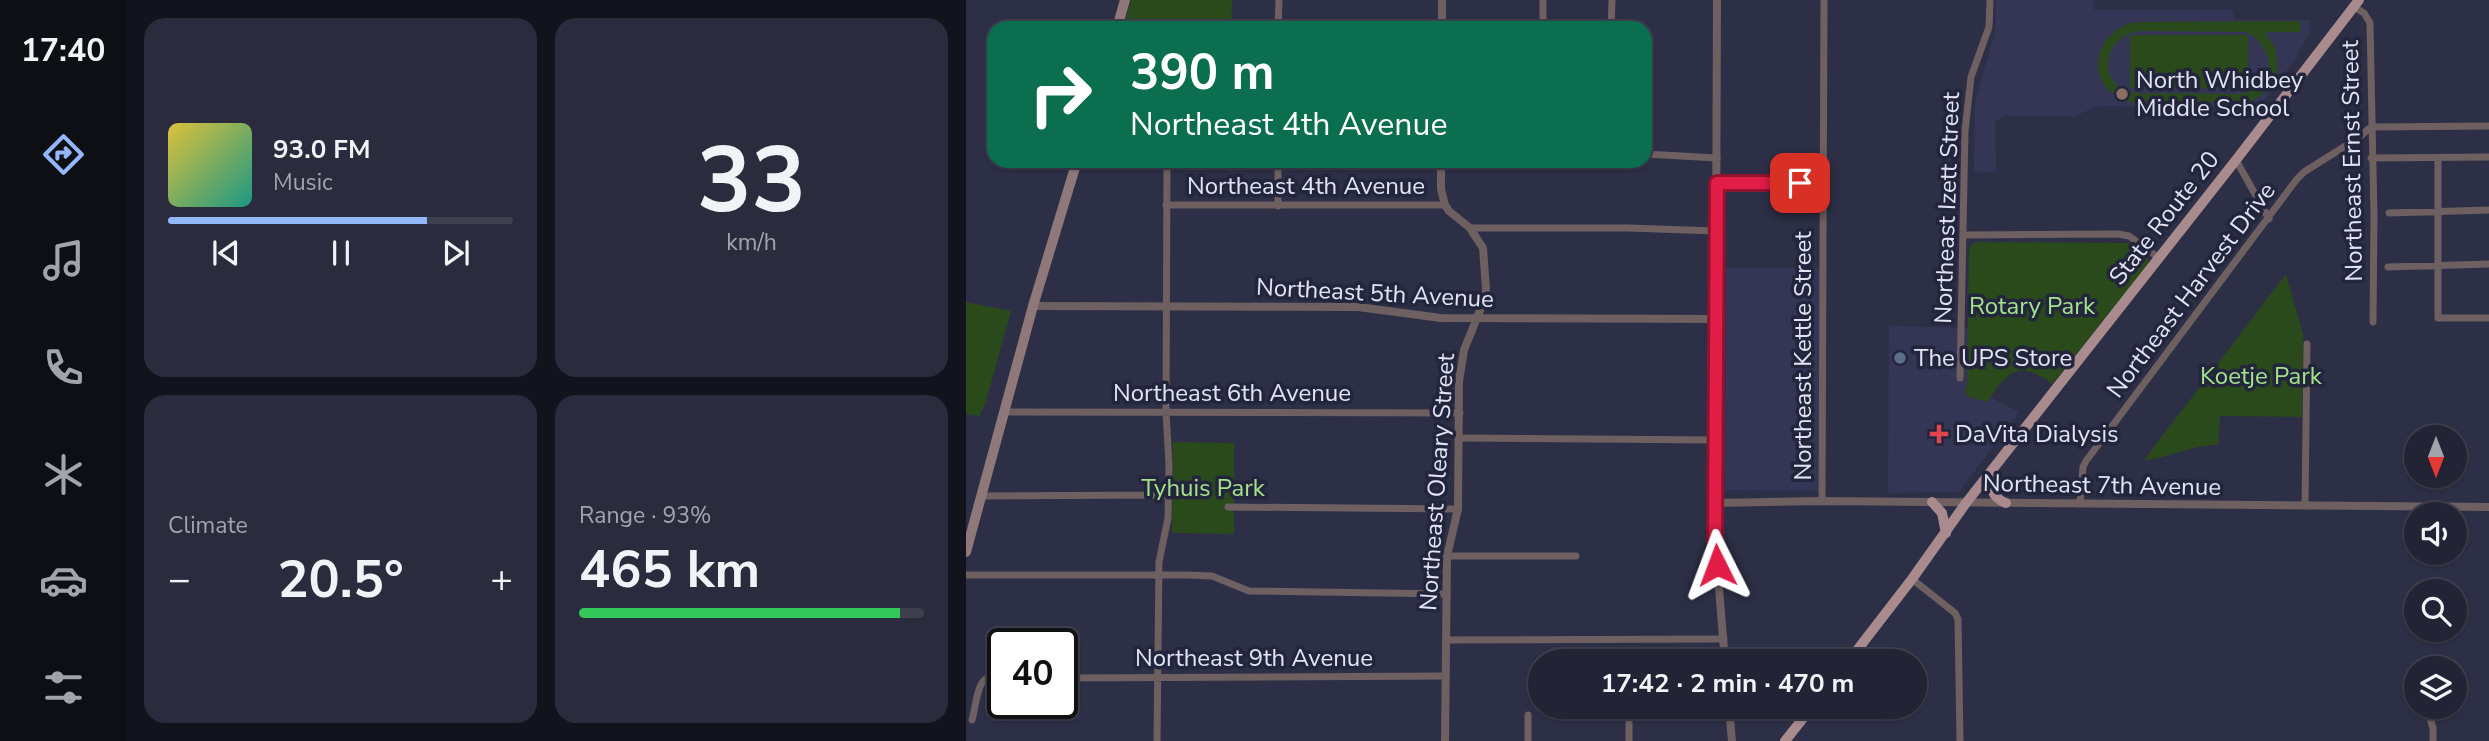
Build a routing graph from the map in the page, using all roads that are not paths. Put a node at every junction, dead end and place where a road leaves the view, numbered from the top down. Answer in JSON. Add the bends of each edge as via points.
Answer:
{"nodes":[{"id":1,"x":1125,"y":0,"type":"edge"},
{"id":2,"x":1279,"y":0,"type":"edge"},
{"id":3,"x":1443,"y":0,"type":"edge"},
{"id":4,"x":1543,"y":0,"type":"edge"},
{"id":5,"x":1612,"y":0,"type":"edge"},
{"id":6,"x":1717,"y":0,"type":"edge"},
{"id":7,"x":1824,"y":0,"type":"edge"},
{"id":8,"x":1990,"y":0,"type":"edge"},
{"id":9,"x":2357,"y":4,"type":"edge"},
{"id":10,"x":1119,"y":21,"type":"edge"},
{"id":11,"x":1279,"y":21,"type":"edge"},
{"id":12,"x":1442,"y":21,"type":"edge"},
{"id":13,"x":1543,"y":21,"type":"edge"},
{"id":14,"x":1611,"y":21,"type":"edge"},
{"id":15,"x":2489,"y":126,"type":"edge"},
{"id":16,"x":2371,"y":127,"type":"junction"},
{"id":17,"x":1652,"y":155,"type":"edge"},
{"id":18,"x":1717,"y":158,"type":"junction"},
{"id":19,"x":2371,"y":158,"type":"junction"},
{"id":20,"x":2438,"y":158,"type":"junction"},
{"id":21,"x":2489,"y":158,"type":"edge"},
{"id":22,"x":2236,"y":160,"type":"junction"},
{"id":23,"x":1075,"y":168,"type":"edge"},
{"id":24,"x":1167,"y":168,"type":"edge"},
{"id":25,"x":1278,"y":168,"type":"edge"},
{"id":26,"x":1441,"y":168,"type":"edge"},
{"id":27,"x":1824,"y":182,"type":"junction"},
{"id":28,"x":1717,"y":183,"type":"junction"},
{"id":29,"x":1166,"y":205,"type":"junction"},
{"id":30,"x":1278,"y":205,"type":"junction"},
{"id":31,"x":1445,"y":205,"type":"junction"},
{"id":32,"x":2489,"y":210,"type":"edge"},
{"id":33,"x":2438,"y":211,"type":"junction"},
{"id":34,"x":2389,"y":213,"type":"dead end"},
{"id":35,"x":2269,"y":219,"type":"junction"},
{"id":36,"x":1470,"y":228,"type":"junction"},
{"id":37,"x":1716,"y":231,"type":"junction"},
{"id":38,"x":1964,"y":235,"type":"junction"},
{"id":39,"x":2159,"y":258,"type":"junction"},
{"id":40,"x":2489,"y":264,"type":"edge"},
{"id":41,"x":2438,"y":265,"type":"junction"},
{"id":42,"x":2388,"y":267,"type":"dead end"},
{"id":43,"x":1033,"y":306,"type":"junction"},
{"id":44,"x":1166,"y":306,"type":"junction"},
{"id":45,"x":1478,"y":318,"type":"junction"},
{"id":46,"x":2489,"y":318,"type":"edge"},
{"id":47,"x":1716,"y":319,"type":"junction"},
{"id":48,"x":2373,"y":322,"type":"dead end"},
{"id":49,"x":2307,"y":344,"type":"dead end"},
{"id":50,"x":1960,"y":378,"type":"dead end"},
{"id":51,"x":1005,"y":412,"type":"junction"},
{"id":52,"x":1166,"y":412,"type":"junction"},
{"id":53,"x":1460,"y":413,"type":"junction"},
{"id":54,"x":1460,"y":438,"type":"junction"},
{"id":55,"x":1716,"y":440,"type":"junction"},
{"id":56,"x":1994,"y":468,"type":"junction"},
{"id":57,"x":1167,"y":495,"type":"junction"},
{"id":58,"x":982,"y":496,"type":"junction"},
{"id":59,"x":1822,"y":501,"type":"junction"},
{"id":60,"x":1932,"y":502,"type":"junction"},
{"id":61,"x":1715,"y":503,"type":"junction"},
{"id":62,"x":1966,"y":503,"type":"junction"},
{"id":63,"x":2006,"y":503,"type":"junction"},
{"id":64,"x":2080,"y":504,"type":"junction"},
{"id":65,"x":2305,"y":506,"type":"junction"},
{"id":66,"x":2489,"y":507,"type":"edge"},
{"id":67,"x":1228,"y":508,"type":"dead end"},
{"id":68,"x":1458,"y":509,"type":"junction"},
{"id":69,"x":1946,"y":533,"type":"junction"},
{"id":70,"x":966,"y":552,"type":"edge"},
{"id":71,"x":1447,"y":556,"type":"junction"},
{"id":72,"x":1576,"y":556,"type":"dead end"},
{"id":73,"x":966,"y":575,"type":"edge"},
{"id":74,"x":1159,"y":576,"type":"junction"},
{"id":75,"x":1912,"y":579,"type":"junction"},
{"id":76,"x":1447,"y":594,"type":"junction"},
{"id":77,"x":1724,"y":639,"type":"junction"},
{"id":78,"x":1446,"y":640,"type":"junction"},
{"id":79,"x":1725,"y":649,"type":"edge"},
{"id":80,"x":1858,"y":649,"type":"edge"},
{"id":81,"x":987,"y":676,"type":"edge"},
{"id":82,"x":1446,"y":676,"type":"junction"},
{"id":83,"x":1078,"y":678,"type":"edge"},
{"id":84,"x":1157,"y":678,"type":"junction"},
{"id":85,"x":1528,"y":719,"type":"edge"},
{"id":86,"x":1629,"y":719,"type":"dead end"},
{"id":87,"x":1730,"y":719,"type":"edge"},
{"id":88,"x":1802,"y":719,"type":"edge"},
{"id":89,"x":2430,"y":719,"type":"edge"},
{"id":90,"x":972,"y":720,"type":"dead end"},
{"id":91,"x":1157,"y":741,"type":"edge"},
{"id":92,"x":1445,"y":741,"type":"edge"},
{"id":93,"x":1528,"y":741,"type":"edge"},
{"id":94,"x":1629,"y":741,"type":"edge"},
{"id":95,"x":1732,"y":741,"type":"edge"},
{"id":96,"x":1785,"y":741,"type":"edge"},
{"id":97,"x":1960,"y":741,"type":"edge"},
{"id":98,"x":2433,"y":741,"type":"edge"}],
"edges":[{"from":1,"to":10,"type":"main road"},
{"from":2,"to":11,"type":"street"},
{"from":3,"to":12,"type":"street"},
{"from":4,"to":13,"type":"street"},
{"from":5,"to":14,"type":"street"},
{"from":6,"to":18,"type":"street"},
{"from":7,"to":27,"type":"street","name":"Northeast Kettle Street"},
{"from":8,"to":38,"type":"street","name":"Northeast Izett Street","via":[[1989,27],[1971,76],[1967,107]]},
{"from":9,"to":16,"type":"street","name":"Northeast Ernst Street","via":[[2370,23]]},
{"from":9,"to":22,"type":"main road","name":"State Route 20"},
{"from":15,"to":16,"type":"street"},
{"from":16,"to":19,"type":"street","name":"Northeast Ernst Street"},
{"from":16,"to":35,"type":"street","name":"Northeast Harvest Drive","via":[[2304,172]]},
{"from":17,"to":18,"type":"street"},
{"from":18,"to":28,"type":"street"},
{"from":19,"to":20,"type":"street"},
{"from":19,"to":48,"type":"street","name":"Northeast Ernst Street"},
{"from":20,"to":21,"type":"street"},
{"from":20,"to":33,"type":"street"},
{"from":22,"to":35,"type":"street"},
{"from":22,"to":39,"type":"main road","name":"State Route 20"},
{"from":23,"to":43,"type":"main road"},
{"from":24,"to":29,"type":"street"},
{"from":25,"to":30,"type":"street"},
{"from":26,"to":31,"type":"street"},
{"from":27,"to":28,"type":"street"},
{"from":27,"to":59,"type":"street","name":"Northeast Kettle Street"},
{"from":28,"to":37,"type":"street"},
{"from":29,"to":30,"type":"street","name":"Northeast 4th Avenue"},
{"from":29,"to":44,"type":"street"},
{"from":30,"to":31,"type":"street","name":"Northeast 4th Avenue"},
{"from":31,"to":36,"type":"street","name":"Northeast Oleary Street"},
{"from":32,"to":33,"type":"street"},
{"from":33,"to":34,"type":"street"},
{"from":33,"to":41,"type":"street"},
{"from":35,"to":64,"type":"street","name":"Northeast Harvest Drive","via":[[2086,461]]},
{"from":36,"to":37,"type":"street"},
{"from":36,"to":45,"type":"street","name":"Northeast Oleary Street","via":[[1483,248],[1485,264],[1485,298]]},
{"from":37,"to":47,"type":"street"},
{"from":38,"to":39,"type":"street","via":[[2118,234],[2129,236]]},
{"from":38,"to":50,"type":"street","name":"Northeast Izett Street"},
{"from":39,"to":56,"type":"main road","name":"State Route 20"},
{"from":40,"to":41,"type":"street"},
{"from":41,"to":42,"type":"street"},
{"from":41,"to":46,"type":"street","via":[[2438,318]]},
{"from":43,"to":44,"type":"street","name":"Northeast 5th Avenue"},
{"from":43,"to":51,"type":"main road"},
{"from":44,"to":45,"type":"street","name":"Northeast 5th Avenue","via":[[1358,307]]},
{"from":44,"to":52,"type":"street"},
{"from":45,"to":47,"type":"street","name":"Northeast 5th Avenue"},
{"from":45,"to":53,"type":"street","name":"Northeast Oleary Street","via":[[1461,366]]},
{"from":47,"to":55,"type":"street"},
{"from":49,"to":65,"type":"street"},
{"from":51,"to":52,"type":"street","name":"Northeast 6th Avenue"},
{"from":51,"to":58,"type":"main road"},
{"from":52,"to":53,"type":"street","name":"Northeast 6th Avenue"},
{"from":52,"to":57,"type":"street"},
{"from":53,"to":54,"type":"street","name":"Northeast Oleary Street"},
{"from":54,"to":55,"type":"street"},
{"from":54,"to":68,"type":"street","name":"Northeast Oleary Street"},
{"from":55,"to":61,"type":"street"},
{"from":56,"to":62,"type":"main road","name":"State Route 20"},
{"from":56,"to":63,"type":"main road","via":[[1992,492]]},
{"from":57,"to":58,"type":"street"},
{"from":57,"to":74,"type":"street"},
{"from":58,"to":70,"type":"main road"},
{"from":59,"to":60,"type":"street","name":"Northeast 7th Avenue"},
{"from":59,"to":61,"type":"street","name":"Northeast 7th Avenue"},
{"from":60,"to":62,"type":"street","name":"Northeast 7th Avenue"},
{"from":60,"to":69,"type":"main road","via":[[1942,513]]},
{"from":61,"to":77,"type":"street"},
{"from":62,"to":63,"type":"street","name":"Northeast 7th Avenue"},
{"from":62,"to":69,"type":"main road","name":"State Route 20"},
{"from":63,"to":64,"type":"street","name":"Northeast 7th Avenue"},
{"from":64,"to":65,"type":"street","name":"Northeast 7th Avenue"},
{"from":65,"to":66,"type":"street","name":"Northeast 7th Avenue"},
{"from":67,"to":68,"type":"street"},
{"from":68,"to":71,"type":"street","name":"Northeast Oleary Street"},
{"from":69,"to":75,"type":"main road","name":"State Route 20"},
{"from":71,"to":72,"type":"street"},
{"from":71,"to":76,"type":"street","name":"Northeast Oleary Street"},
{"from":73,"to":74,"type":"street"},
{"from":74,"to":76,"type":"street","via":[[1212,576],[1249,591]]},
{"from":74,"to":84,"type":"street"},
{"from":75,"to":80,"type":"main road","name":"State Route 20"},
{"from":75,"to":97,"type":"street","via":[[1958,619]]},
{"from":76,"to":78,"type":"street","name":"Northeast Oleary Street"},
{"from":77,"to":78,"type":"street"},
{"from":77,"to":79,"type":"street"},
{"from":78,"to":82,"type":"street","name":"Northeast Oleary Street"},
{"from":81,"to":90,"type":"street","via":[[982,680]]},
{"from":82,"to":84,"type":"street","name":"Northeast 9th Avenue"},
{"from":82,"to":92,"type":"street","name":"Northeast Oleary Street"},
{"from":83,"to":84,"type":"street","name":"Northeast 9th Avenue"},
{"from":84,"to":91,"type":"street"},
{"from":85,"to":93,"type":"street"},
{"from":86,"to":94,"type":"street"},
{"from":87,"to":95,"type":"street"},
{"from":88,"to":96,"type":"main road"},
{"from":89,"to":98,"type":"street"}]}
